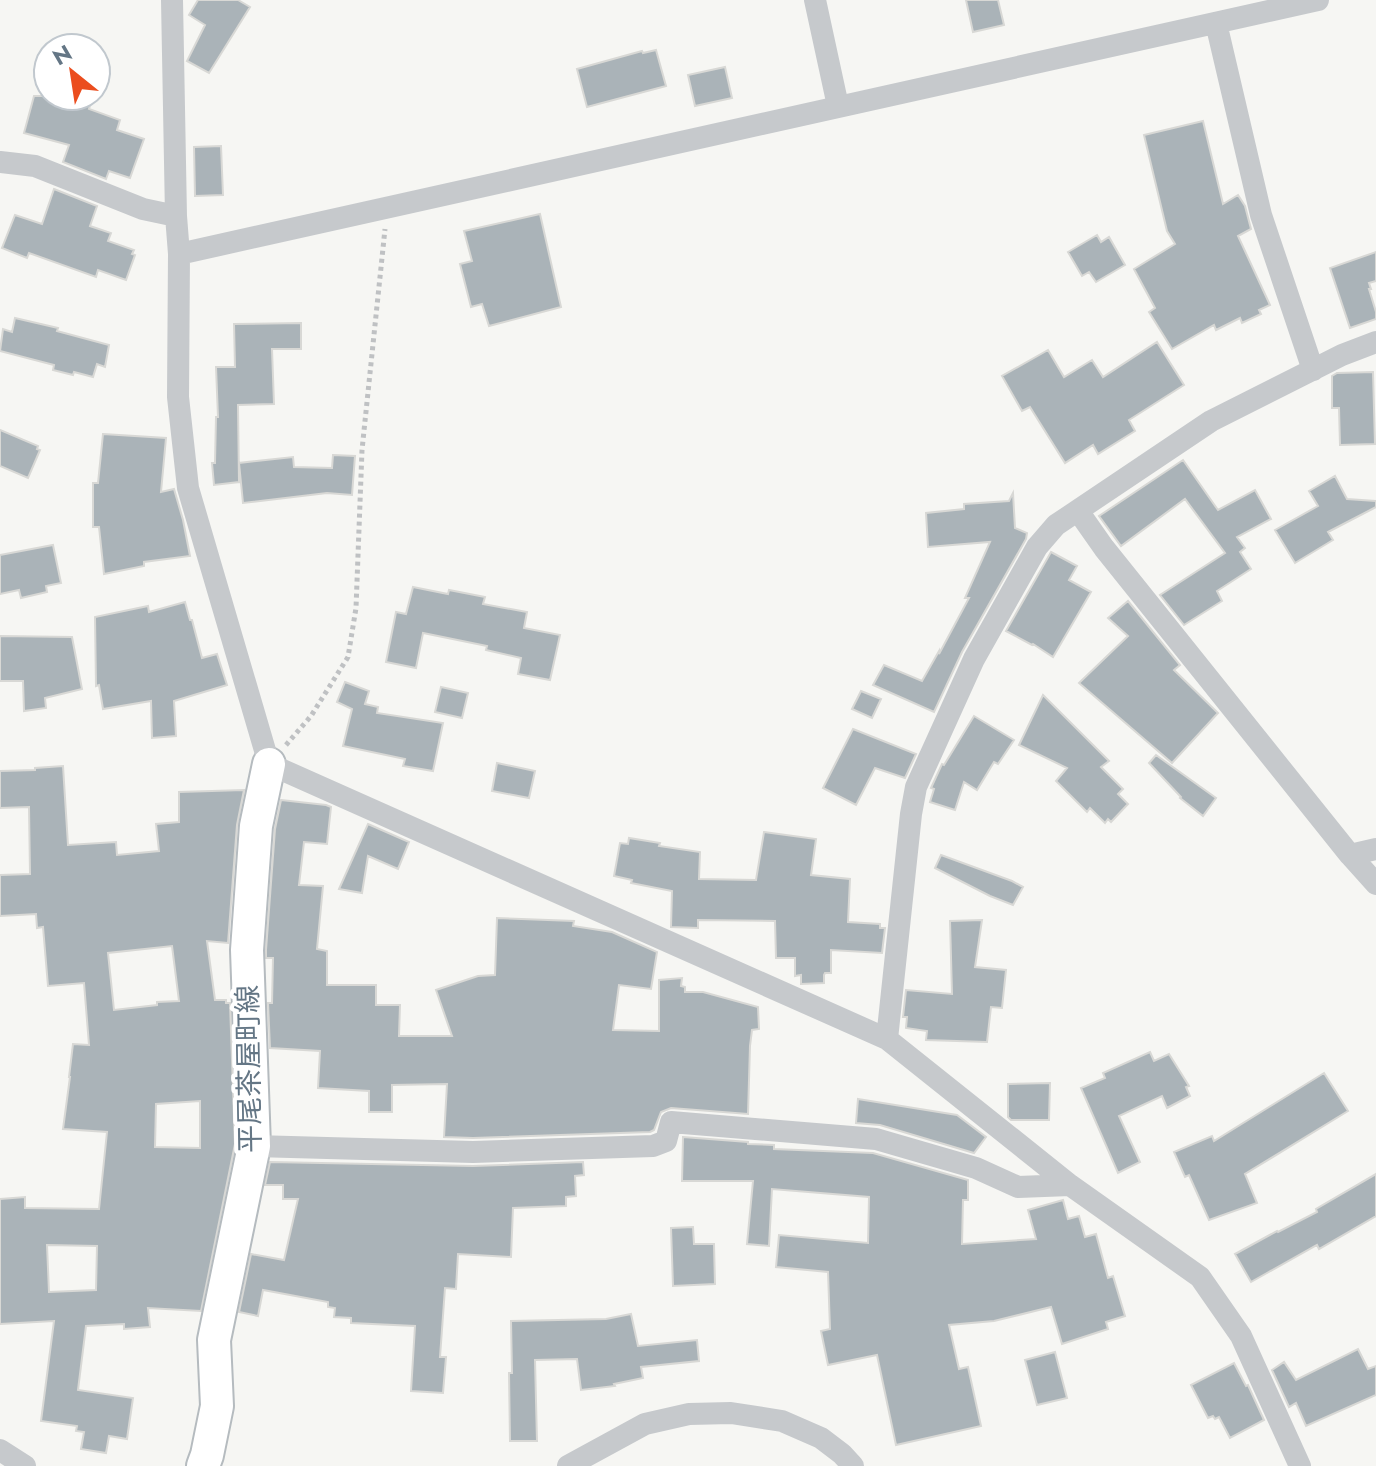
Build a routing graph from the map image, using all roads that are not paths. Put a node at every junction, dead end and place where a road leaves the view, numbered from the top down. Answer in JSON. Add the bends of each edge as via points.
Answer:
{"nodes":[{"id":1,"x":172,"y":0,"type":"edge"},
{"id":2,"x":815,"y":0,"type":"edge"},
{"id":3,"x":1318,"y":0,"type":"edge"},
{"id":4,"x":1216,"y":23,"type":"junction"},
{"id":5,"x":838,"y":106,"type":"junction"},
{"id":6,"x":0,"y":162,"type":"edge"},
{"id":7,"x":176,"y":216,"type":"junction"},
{"id":8,"x":179,"y":254,"type":"junction"},
{"id":9,"x":1376,"y":342,"type":"edge"},
{"id":10,"x":1313,"y":370,"type":"junction"},
{"id":11,"x":1078,"y":511,"type":"junction"},
{"id":12,"x":269,"y":764,"type":"junction"},
{"id":13,"x":1376,"y":849,"type":"edge"},
{"id":14,"x":1350,"y":855,"type":"junction"},
{"id":15,"x":1376,"y":884,"type":"edge"},
{"id":16,"x":887,"y":1039,"type":"junction"},
{"id":17,"x":254,"y":1146,"type":"junction"},
{"id":18,"x":1070,"y":1185,"type":"junction"},
{"id":19,"x":0,"y":1450,"type":"edge"},
{"id":20,"x":25,"y":1466,"type":"edge"},
{"id":21,"x":203,"y":1466,"type":"edge"},
{"id":22,"x":568,"y":1466,"type":"edge"},
{"id":23,"x":853,"y":1466,"type":"edge"},
{"id":24,"x":1300,"y":1466,"type":"edge"}],
"edges":[{"from":1,"to":7,"type":"street"},
{"from":2,"to":5,"type":"street"},
{"from":3,"to":4,"type":"street"},
{"from":4,"to":5,"type":"street"},
{"from":4,"to":10,"type":"street","via":[[1261,215]]},
{"from":5,"to":8,"type":"street"},
{"from":6,"to":7,"type":"street","via":[[35,166],[143,209]]},
{"from":7,"to":8,"type":"street"},
{"from":8,"to":12,"type":"street","via":[[178,397],[188,488]]},
{"from":9,"to":10,"type":"street"},
{"from":10,"to":11,"type":"street","via":[[1211,421]]},
{"from":11,"to":14,"type":"street"},
{"from":11,"to":16,"type":"street","via":[[1037,547],[974,659],[916,787]]},
{"from":12,"to":16,"type":"street"},
{"from":12,"to":17,"type":"main road","name":"平尾茶屋町線","via":[[256,826],[247,950]]},
{"from":13,"to":14,"type":"street"},
{"from":14,"to":15,"type":"street"},
{"from":16,"to":18,"type":"street"},
{"from":17,"to":18,"type":"street","via":[[473,1152],[653,1146],[666,1141],[671,1122],[876,1139],[976,1168],[1018,1187]]},
{"from":17,"to":21,"type":"main road","name":"平尾茶屋町線","via":[[214,1340],[217,1406]]},
{"from":18,"to":24,"type":"street","via":[[1200,1277],[1241,1336]]},
{"from":19,"to":20,"type":"street"},
{"from":22,"to":23,"type":"street","via":[[645,1424],[689,1414],[731,1413],[782,1421],[821,1438]]}]}
